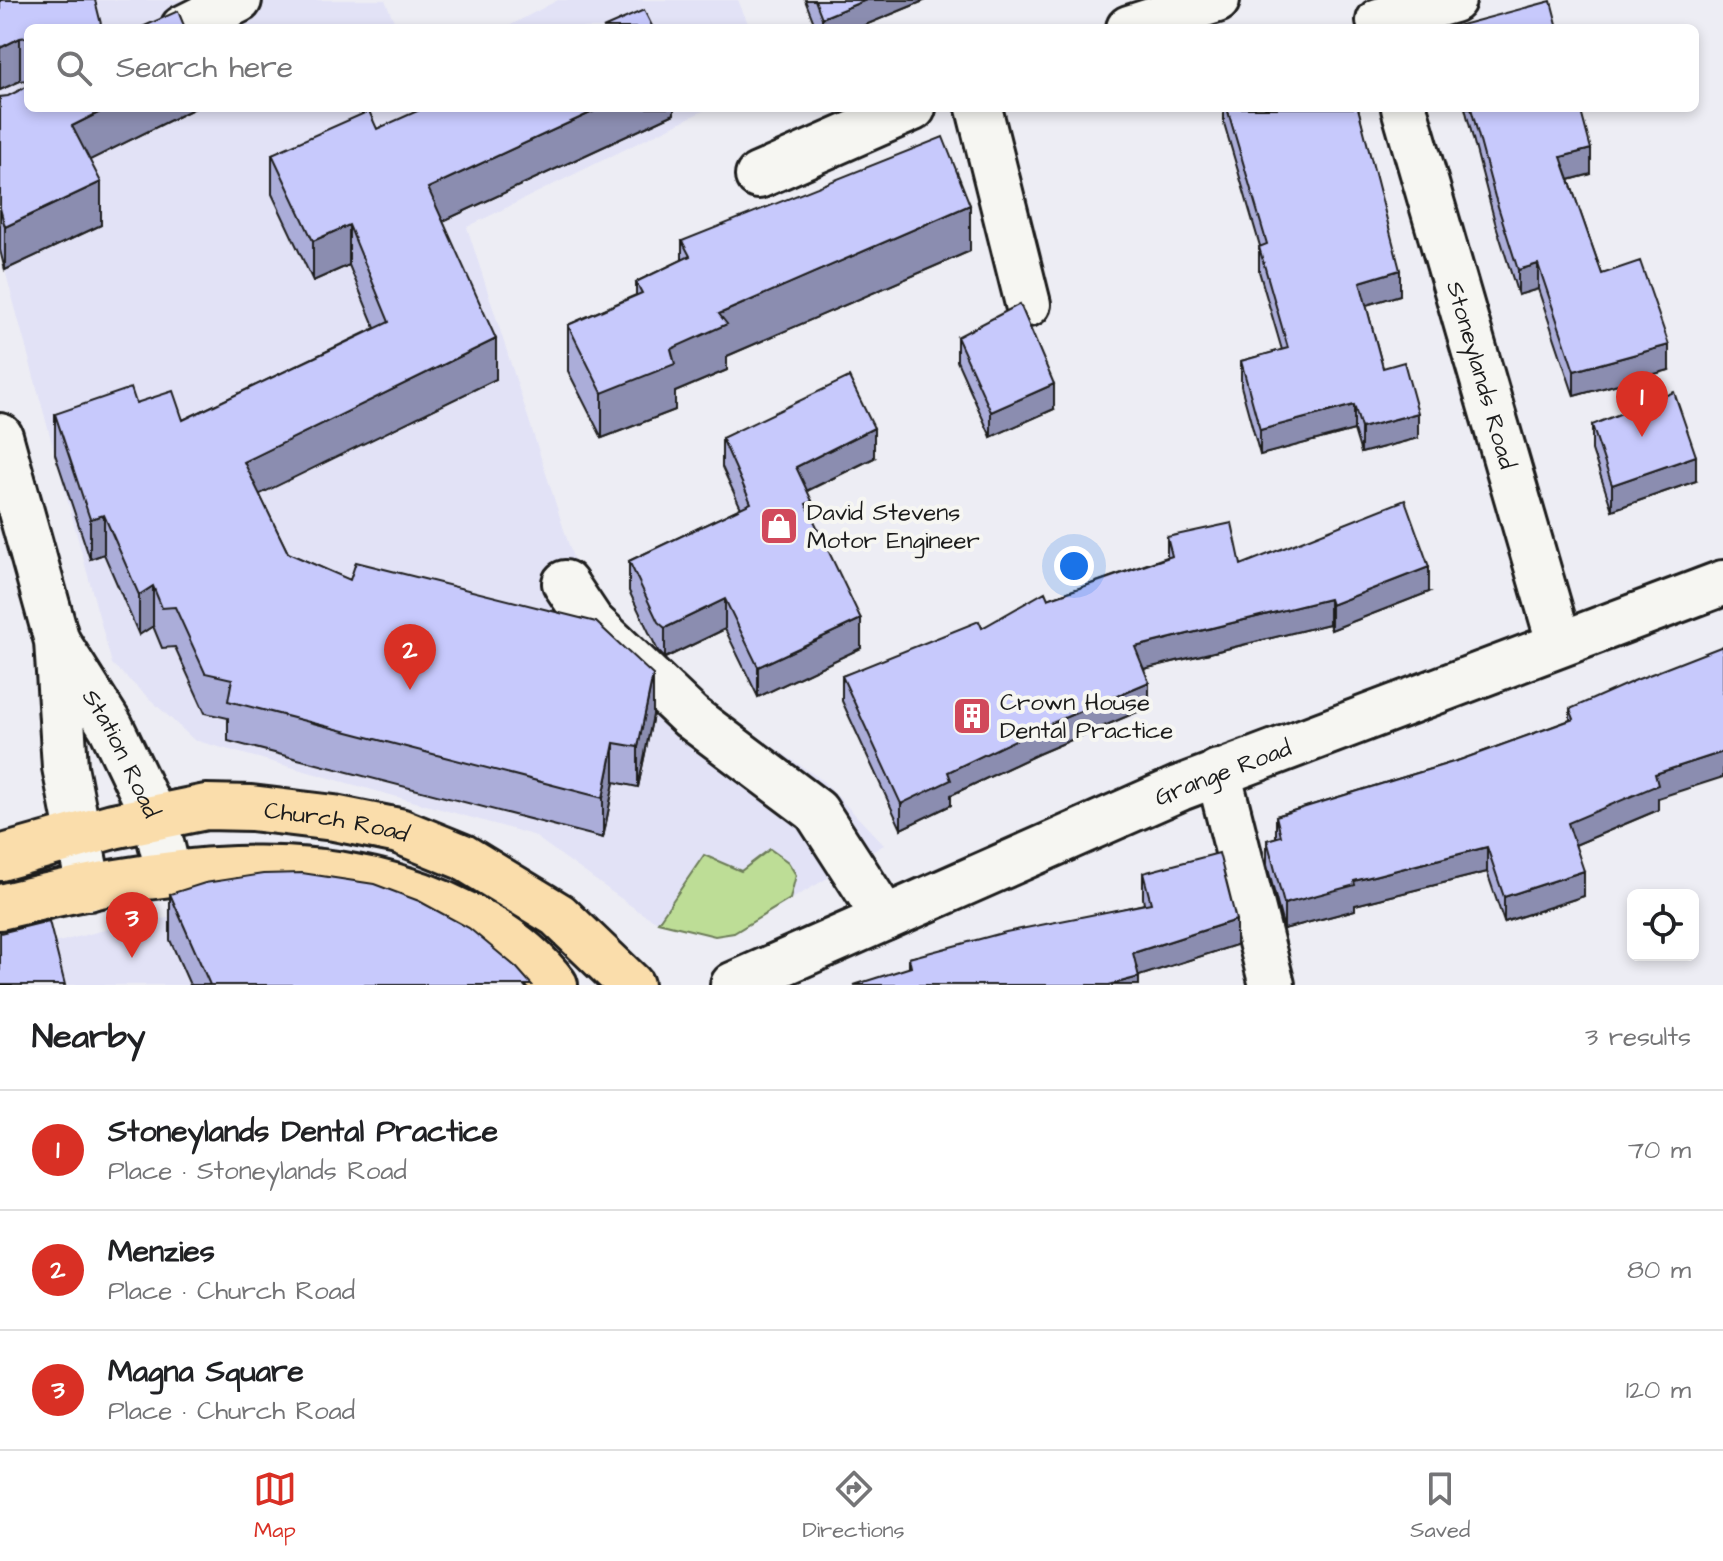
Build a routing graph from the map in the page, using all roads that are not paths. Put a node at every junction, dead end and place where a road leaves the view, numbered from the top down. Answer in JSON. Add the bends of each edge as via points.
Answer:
{"nodes":[{"id":1,"x":239,"y":0,"type":"edge"},
{"id":2,"x":1453,"y":0,"type":"edge"},
{"id":3,"x":1193,"y":3,"type":"edge"},
{"id":4,"x":1378,"y":16,"type":"edge"},
{"id":5,"x":191,"y":24,"type":"edge"},
{"id":6,"x":1139,"y":24,"type":"edge"},
{"id":7,"x":904,"y":112,"type":"edge"},
{"id":8,"x":980,"y":112,"type":"edge"},
{"id":9,"x":1405,"y":112,"type":"edge"},
{"id":10,"x":758,"y":176,"type":"dead end"},
{"id":11,"x":1028,"y":304,"type":"dead end"},
{"id":12,"x":0,"y":436,"type":"edge"},
{"id":13,"x":565,"y":583,"type":"dead end"},
{"id":14,"x":1723,"y":583,"type":"edge"},
{"id":15,"x":57,"y":641,"type":"junction"},
{"id":16,"x":1559,"y":642,"type":"junction"},
{"id":17,"x":1218,"y":772,"type":"junction"},
{"id":18,"x":155,"y":819,"type":"junction"},
{"id":19,"x":77,"y":836,"type":"junction"},
{"id":20,"x":0,"y":858,"type":"edge"},
{"id":21,"x":169,"y":874,"type":"junction"},
{"id":22,"x":89,"y":888,"type":"junction"},
{"id":23,"x":0,"y":907,"type":"edge"},
{"id":24,"x":885,"y":918,"type":"junction"},
{"id":25,"x":555,"y":985,"type":"edge"},
{"id":26,"x":631,"y":985,"type":"edge"},
{"id":27,"x":733,"y":985,"type":"edge"},
{"id":28,"x":1272,"y":985,"type":"edge"}],
"edges":[{"from":1,"to":5,"type":"street"},
{"from":2,"to":4,"type":"street"},
{"from":3,"to":6,"type":"street"},
{"from":7,"to":10,"type":"street"},
{"from":8,"to":11,"type":"street"},
{"from":9,"to":16,"type":"street","name":"Stoneylands Road"},
{"from":12,"to":15,"type":"street","name":"Station Road"},
{"from":13,"to":24,"type":"street","via":[[591,622],[691,717],[816,811]]},
{"from":14,"to":16,"type":"street","name":"Grange Road"},
{"from":15,"to":18,"type":"street","name":"Station Road","via":[[111,727]]},
{"from":15,"to":19,"type":"street","name":"Station Road","via":[[65,767]]},
{"from":16,"to":17,"type":"street","name":"Grange Road"},
{"from":17,"to":24,"type":"street","name":"Grange Road"},
{"from":17,"to":28,"type":"street"},
{"from":18,"to":19,"type":"main road","name":"Church Road"},
{"from":18,"to":21,"type":"street","name":"Station Road"},
{"from":18,"to":26,"type":"main road","name":"Church Road","via":[[206,807],[251,808],[399,831],[463,857],[558,915]]},
{"from":19,"to":20,"type":"main road","name":"Church Road"},
{"from":19,"to":22,"type":"street","name":"Station Road"},
{"from":21,"to":22,"type":"main road","name":"Church Road"},
{"from":21,"to":25,"type":"main road","name":"Church Road","via":[[322,870],[411,889],[488,926]]},
{"from":22,"to":23,"type":"main road","name":"Church Road"},
{"from":24,"to":27,"type":"street","name":"Grange Road"}]}
